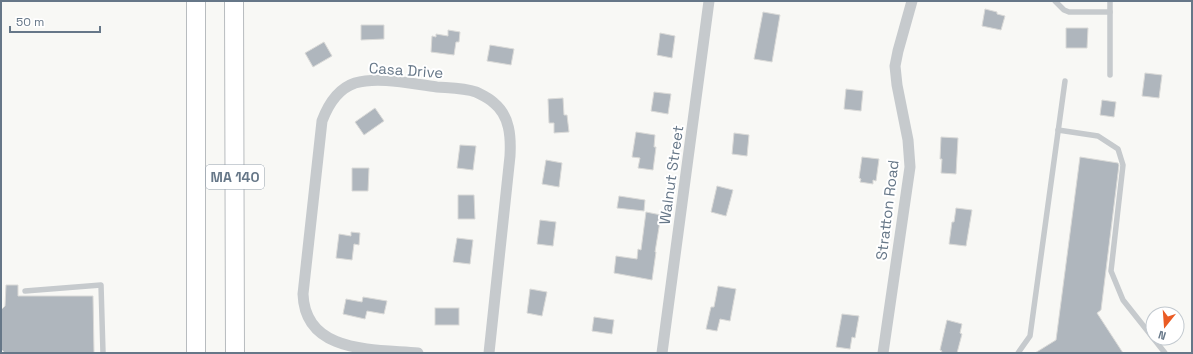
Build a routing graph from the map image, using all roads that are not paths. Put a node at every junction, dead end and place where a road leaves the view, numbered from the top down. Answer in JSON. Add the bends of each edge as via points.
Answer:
{"nodes":[{"id":1,"x":196,"y":1,"type":"edge"},
{"id":2,"x":234,"y":1,"type":"edge"},
{"id":3,"x":709,"y":1,"type":"edge"},
{"id":4,"x":912,"y":1,"type":"edge"},
{"id":5,"x":1055,"y":1,"type":"edge"},
{"id":6,"x":1110,"y":1,"type":"edge"},
{"id":7,"x":1110,"y":12,"type":"junction"},
{"id":8,"x":1110,"y":75,"type":"dead end"},
{"id":9,"x":1065,"y":81,"type":"dead end"},
{"id":10,"x":1058,"y":130,"type":"junction"},
{"id":11,"x":25,"y":291,"type":"dead end"},
{"id":12,"x":103,"y":353,"type":"edge"},
{"id":13,"x":196,"y":353,"type":"edge"},
{"id":14,"x":236,"y":353,"type":"edge"},
{"id":15,"x":418,"y":353,"type":"edge"},
{"id":16,"x":489,"y":353,"type":"edge"},
{"id":17,"x":662,"y":353,"type":"edge"},
{"id":18,"x":883,"y":353,"type":"edge"},
{"id":19,"x":1018,"y":353,"type":"edge"},
{"id":20,"x":1165,"y":353,"type":"edge"}],
"edges":[{"from":1,"to":13,"type":"highway","number":"MA 140"},
{"from":2,"to":14,"type":"highway","number":"MA 140"},
{"from":3,"to":17,"type":"street","name":"Walnut Street"},
{"from":4,"to":18,"type":"street","name":"Stratton Road","via":[[895,66],[910,167]]},
{"from":5,"to":7,"type":"lane","via":[[1069,12]]},
{"from":6,"to":7,"type":"lane"},
{"from":7,"to":8,"type":"lane"},
{"from":9,"to":10,"type":"lane"},
{"from":10,"to":19,"type":"lane","via":[[1030,336]]},
{"from":10,"to":20,"type":"lane","via":[[1098,136],[1118,148],[1123,165],[1110,271],[1124,300]]},
{"from":11,"to":12,"type":"lane","via":[[101,285]]},
{"from":15,"to":16,"type":"street","name":"Casa Drive","via":[[360,348],[340,343],[320,332],[312,324],[304,305],[303,294],[322,121],[330,103],[337,95],[346,88],[364,82],[385,81],[475,92],[494,102],[506,117],[510,134],[510,156]]}]}
